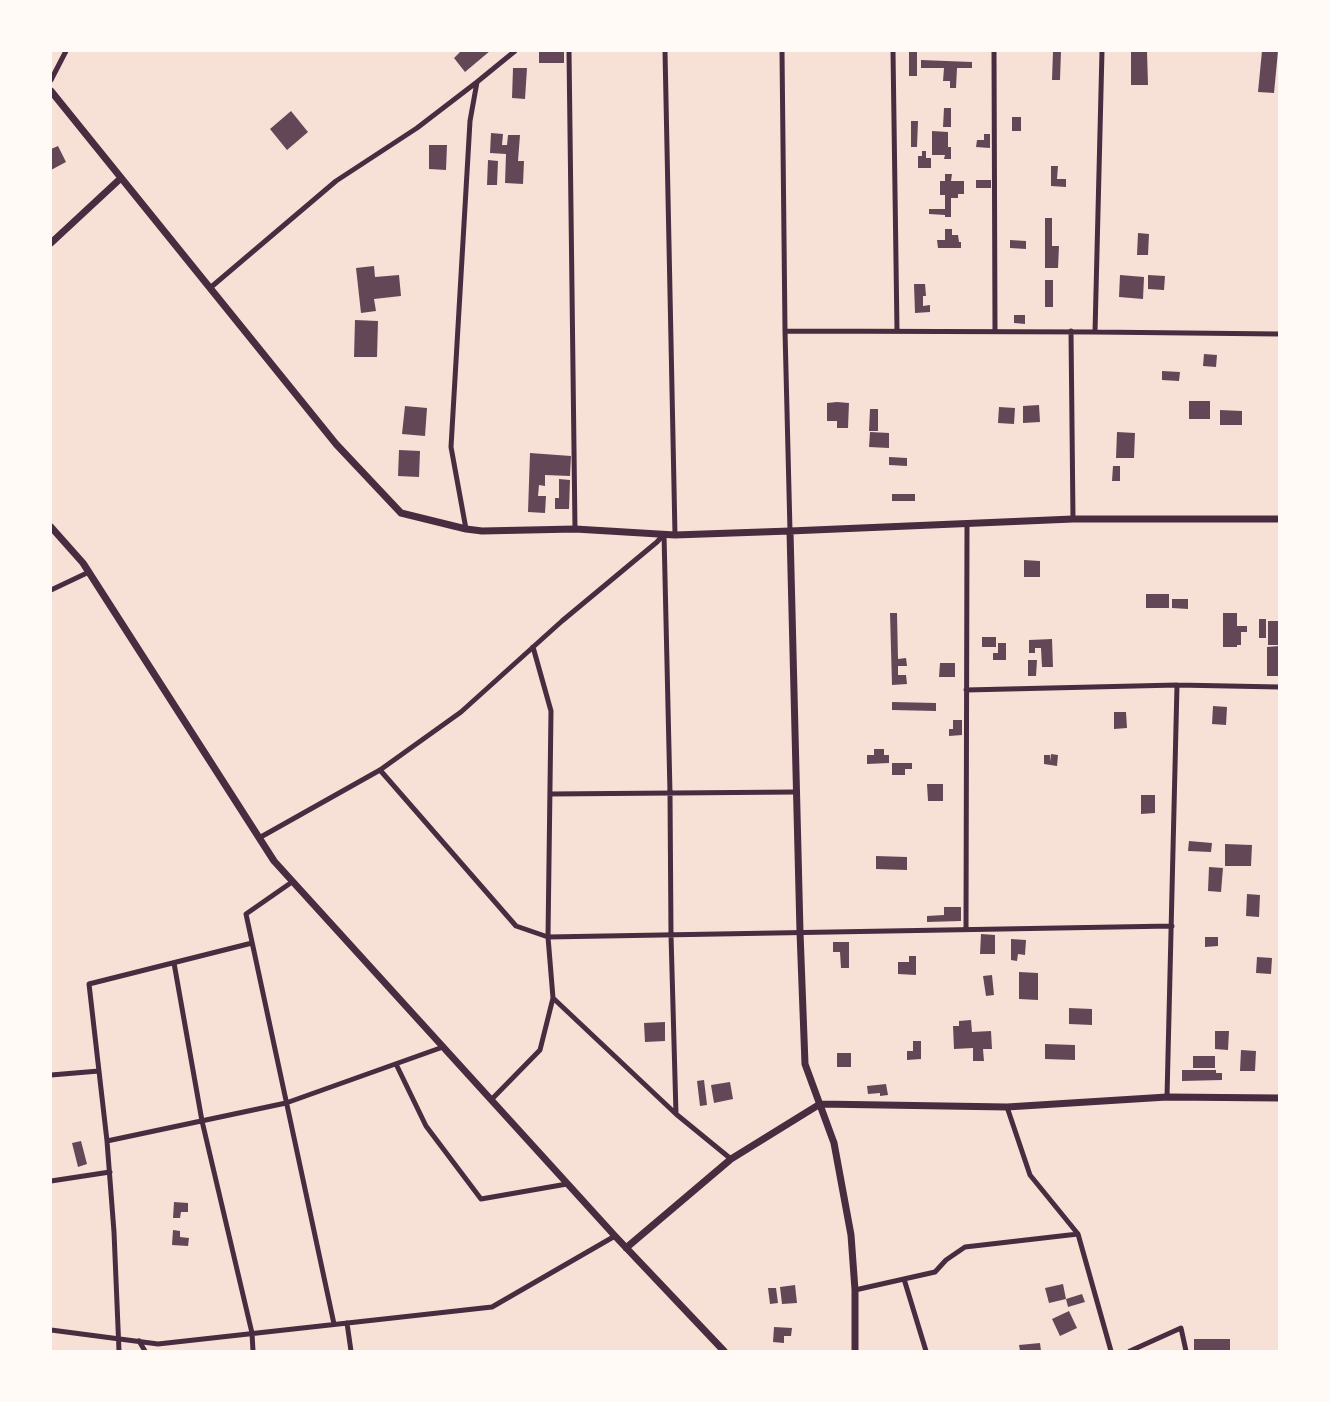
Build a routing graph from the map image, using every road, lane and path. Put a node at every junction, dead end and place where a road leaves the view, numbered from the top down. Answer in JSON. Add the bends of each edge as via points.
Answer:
{"nodes":[{"id":1,"x":66,"y":51,"type":"edge"},
{"id":2,"x":516,"y":51,"type":"edge"},
{"id":3,"x":569,"y":51,"type":"edge"},
{"id":4,"x":665,"y":51,"type":"edge"},
{"id":5,"x":782,"y":51,"type":"edge"},
{"id":6,"x":893,"y":51,"type":"edge"},
{"id":7,"x":994,"y":51,"type":"edge"},
{"id":8,"x":1102,"y":51,"type":"edge"},
{"id":9,"x":51,"y":80,"type":"edge"},
{"id":10,"x":477,"y":82,"type":"junction"},
{"id":11,"x":51,"y":91,"type":"edge"},
{"id":12,"x":121,"y":178,"type":"junction"},
{"id":13,"x":51,"y":243,"type":"edge"},
{"id":14,"x":210,"y":288,"type":"junction"},
{"id":15,"x":785,"y":330,"type":"junction"},
{"id":16,"x":897,"y":331,"type":"junction"},
{"id":17,"x":995,"y":331,"type":"junction"},
{"id":18,"x":1071,"y":331,"type":"junction"},
{"id":19,"x":1095,"y":332,"type":"junction"},
{"id":20,"x":1279,"y":334,"type":"edge"},
{"id":21,"x":1072,"y":519,"type":"junction"},
{"id":22,"x":1279,"y":519,"type":"edge"},
{"id":23,"x":967,"y":523,"type":"junction"},
{"id":24,"x":51,"y":527,"type":"edge"},
{"id":25,"x":466,"y":529,"type":"junction"},
{"id":26,"x":575,"y":529,"type":"junction"},
{"id":27,"x":790,"y":531,"type":"junction"},
{"id":28,"x":664,"y":534,"type":"junction"},
{"id":29,"x":675,"y":535,"type":"junction"},
{"id":30,"x":89,"y":572,"type":"junction"},
{"id":31,"x":51,"y":590,"type":"edge"},
{"id":32,"x":533,"y":646,"type":"junction"},
{"id":33,"x":1177,"y":685,"type":"junction"},
{"id":34,"x":1279,"y":687,"type":"edge"},
{"id":35,"x":966,"y":690,"type":"junction"},
{"id":36,"x":380,"y":770,"type":"junction"},
{"id":37,"x":796,"y":792,"type":"junction"},
{"id":38,"x":670,"y":793,"type":"junction"},
{"id":39,"x":550,"y":794,"type":"junction"},
{"id":40,"x":259,"y":838,"type":"junction"},
{"id":41,"x":292,"y":882,"type":"junction"},
{"id":42,"x":1172,"y":926,"type":"junction"},
{"id":43,"x":966,"y":930,"type":"junction"},
{"id":44,"x":800,"y":933,"type":"junction"},
{"id":45,"x":671,"y":935,"type":"junction"},
{"id":46,"x":548,"y":937,"type":"junction"},
{"id":47,"x":252,"y":943,"type":"junction"},
{"id":48,"x":174,"y":963,"type":"junction"},
{"id":49,"x":553,"y":998,"type":"junction"},
{"id":50,"x":443,"y":1047,"type":"junction"},
{"id":51,"x":396,"y":1064,"type":"junction"},
{"id":52,"x":99,"y":1071,"type":"junction"},
{"id":53,"x":51,"y":1075,"type":"edge"},
{"id":54,"x":1167,"y":1097,"type":"junction"},
{"id":55,"x":1279,"y":1098,"type":"edge"},
{"id":56,"x":491,"y":1100,"type":"junction"},
{"id":57,"x":286,"y":1103,"type":"junction"},
{"id":58,"x":820,"y":1104,"type":"junction"},
{"id":59,"x":1007,"y":1107,"type":"junction"},
{"id":60,"x":676,"y":1114,"type":"junction"},
{"id":61,"x":202,"y":1121,"type":"junction"},
{"id":62,"x":107,"y":1142,"type":"junction"},
{"id":63,"x":731,"y":1159,"type":"junction"},
{"id":64,"x":110,"y":1172,"type":"junction"},
{"id":65,"x":51,"y":1181,"type":"edge"},
{"id":66,"x":567,"y":1184,"type":"junction"},
{"id":67,"x":1078,"y":1234,"type":"junction"},
{"id":68,"x":615,"y":1236,"type":"junction"},
{"id":69,"x":626,"y":1248,"type":"junction"},
{"id":70,"x":904,"y":1279,"type":"junction"},
{"id":71,"x":855,"y":1290,"type":"junction"},
{"id":72,"x":347,"y":1323,"type":"junction"},
{"id":73,"x":334,"y":1324,"type":"junction"},
{"id":74,"x":51,"y":1330,"type":"edge"},
{"id":75,"x":252,"y":1333,"type":"junction"},
{"id":76,"x":119,"y":1338,"type":"junction"},
{"id":77,"x":139,"y":1341,"type":"junction"},
{"id":78,"x":119,"y":1351,"type":"edge"},
{"id":79,"x":145,"y":1351,"type":"edge"},
{"id":80,"x":253,"y":1351,"type":"edge"},
{"id":81,"x":351,"y":1351,"type":"edge"},
{"id":82,"x":724,"y":1351,"type":"edge"},
{"id":83,"x":855,"y":1351,"type":"edge"},
{"id":84,"x":926,"y":1351,"type":"edge"},
{"id":85,"x":1111,"y":1351,"type":"edge"},
{"id":86,"x":1130,"y":1351,"type":"edge"},
{"id":87,"x":1186,"y":1351,"type":"edge"}],
"edges":[{"from":1,"to":9,"type":"street"},
{"from":2,"to":10,"type":"street"},
{"from":3,"to":26,"type":"street"},
{"from":4,"to":29,"type":"street"},
{"from":5,"to":15,"type":"street"},
{"from":6,"to":16,"type":"street"},
{"from":7,"to":17,"type":"street"},
{"from":8,"to":19,"type":"street"},
{"from":10,"to":14,"type":"street","via":[[417,128],[336,181]]},
{"from":10,"to":25,"type":"street","via":[[470,121],[451,447]]},
{"from":11,"to":12,"type":"street"},
{"from":12,"to":13,"type":"street"},
{"from":12,"to":14,"type":"street"},
{"from":14,"to":25,"type":"street","via":[[336,444],[401,513]]},
{"from":15,"to":16,"type":"street"},
{"from":15,"to":27,"type":"street"},
{"from":16,"to":17,"type":"street"},
{"from":17,"to":18,"type":"street"},
{"from":18,"to":19,"type":"street"},
{"from":18,"to":21,"type":"street"},
{"from":19,"to":20,"type":"street"},
{"from":21,"to":22,"type":"street"},
{"from":21,"to":23,"type":"street"},
{"from":23,"to":27,"type":"street"},
{"from":23,"to":35,"type":"street"},
{"from":24,"to":30,"type":"street"},
{"from":25,"to":26,"type":"street"},
{"from":26,"to":28,"type":"street"},
{"from":27,"to":29,"type":"street"},
{"from":27,"to":37,"type":"street"},
{"from":28,"to":29,"type":"street"},
{"from":28,"to":32,"type":"street"},
{"from":28,"to":38,"type":"street"},
{"from":30,"to":31,"type":"street"},
{"from":30,"to":40,"type":"street"},
{"from":32,"to":36,"type":"street","via":[[461,712]]},
{"from":32,"to":39,"type":"street","via":[[551,711]]},
{"from":33,"to":34,"type":"street"},
{"from":33,"to":35,"type":"street"},
{"from":33,"to":42,"type":"street"},
{"from":35,"to":43,"type":"street"},
{"from":36,"to":40,"type":"street"},
{"from":36,"to":46,"type":"street","via":[[516,926]]},
{"from":37,"to":38,"type":"street"},
{"from":37,"to":44,"type":"street"},
{"from":38,"to":39,"type":"street"},
{"from":38,"to":45,"type":"street"},
{"from":39,"to":46,"type":"street"},
{"from":40,"to":41,"type":"street"},
{"from":41,"to":47,"type":"street","via":[[246,914]]},
{"from":41,"to":50,"type":"street"},
{"from":42,"to":43,"type":"street"},
{"from":42,"to":54,"type":"street"},
{"from":43,"to":44,"type":"street"},
{"from":44,"to":45,"type":"street"},
{"from":44,"to":58,"type":"street","via":[[805,1064]]},
{"from":45,"to":46,"type":"street"},
{"from":45,"to":60,"type":"street"},
{"from":46,"to":49,"type":"street"},
{"from":47,"to":48,"type":"street"},
{"from":47,"to":57,"type":"street"},
{"from":48,"to":52,"type":"street","via":[[89,984]]},
{"from":48,"to":61,"type":"street"},
{"from":49,"to":56,"type":"street","via":[[540,1050]]},
{"from":49,"to":60,"type":"street"},
{"from":50,"to":51,"type":"street"},
{"from":50,"to":56,"type":"street"},
{"from":51,"to":57,"type":"street"},
{"from":51,"to":66,"type":"street","via":[[426,1126],[481,1198]]},
{"from":52,"to":53,"type":"street"},
{"from":52,"to":62,"type":"street"},
{"from":54,"to":55,"type":"street"},
{"from":54,"to":59,"type":"street"},
{"from":56,"to":66,"type":"street"},
{"from":57,"to":61,"type":"street"},
{"from":57,"to":73,"type":"street"},
{"from":58,"to":59,"type":"street"},
{"from":58,"to":63,"type":"street"},
{"from":58,"to":71,"type":"street","via":[[834,1143],[851,1235]]},
{"from":59,"to":67,"type":"street","via":[[1030,1175]]},
{"from":60,"to":63,"type":"street"},
{"from":61,"to":62,"type":"street"},
{"from":61,"to":75,"type":"street"},
{"from":62,"to":64,"type":"street"},
{"from":63,"to":69,"type":"street"},
{"from":64,"to":65,"type":"street"},
{"from":64,"to":76,"type":"street"},
{"from":66,"to":68,"type":"street"},
{"from":67,"to":70,"type":"street","via":[[965,1247],[934,1272]]},
{"from":67,"to":85,"type":"street"},
{"from":68,"to":69,"type":"street"},
{"from":68,"to":72,"type":"street","via":[[492,1307]]},
{"from":69,"to":82,"type":"street"},
{"from":70,"to":71,"type":"street"},
{"from":70,"to":84,"type":"street"},
{"from":71,"to":83,"type":"street"},
{"from":72,"to":73,"type":"street"},
{"from":72,"to":81,"type":"street"},
{"from":73,"to":75,"type":"street"},
{"from":74,"to":76,"type":"street"},
{"from":75,"to":77,"type":"street","via":[[158,1344]]},
{"from":75,"to":80,"type":"street"},
{"from":76,"to":77,"type":"street"},
{"from":76,"to":78,"type":"street"},
{"from":77,"to":79,"type":"street"},
{"from":86,"to":87,"type":"street","via":[[1181,1328]]}]}
